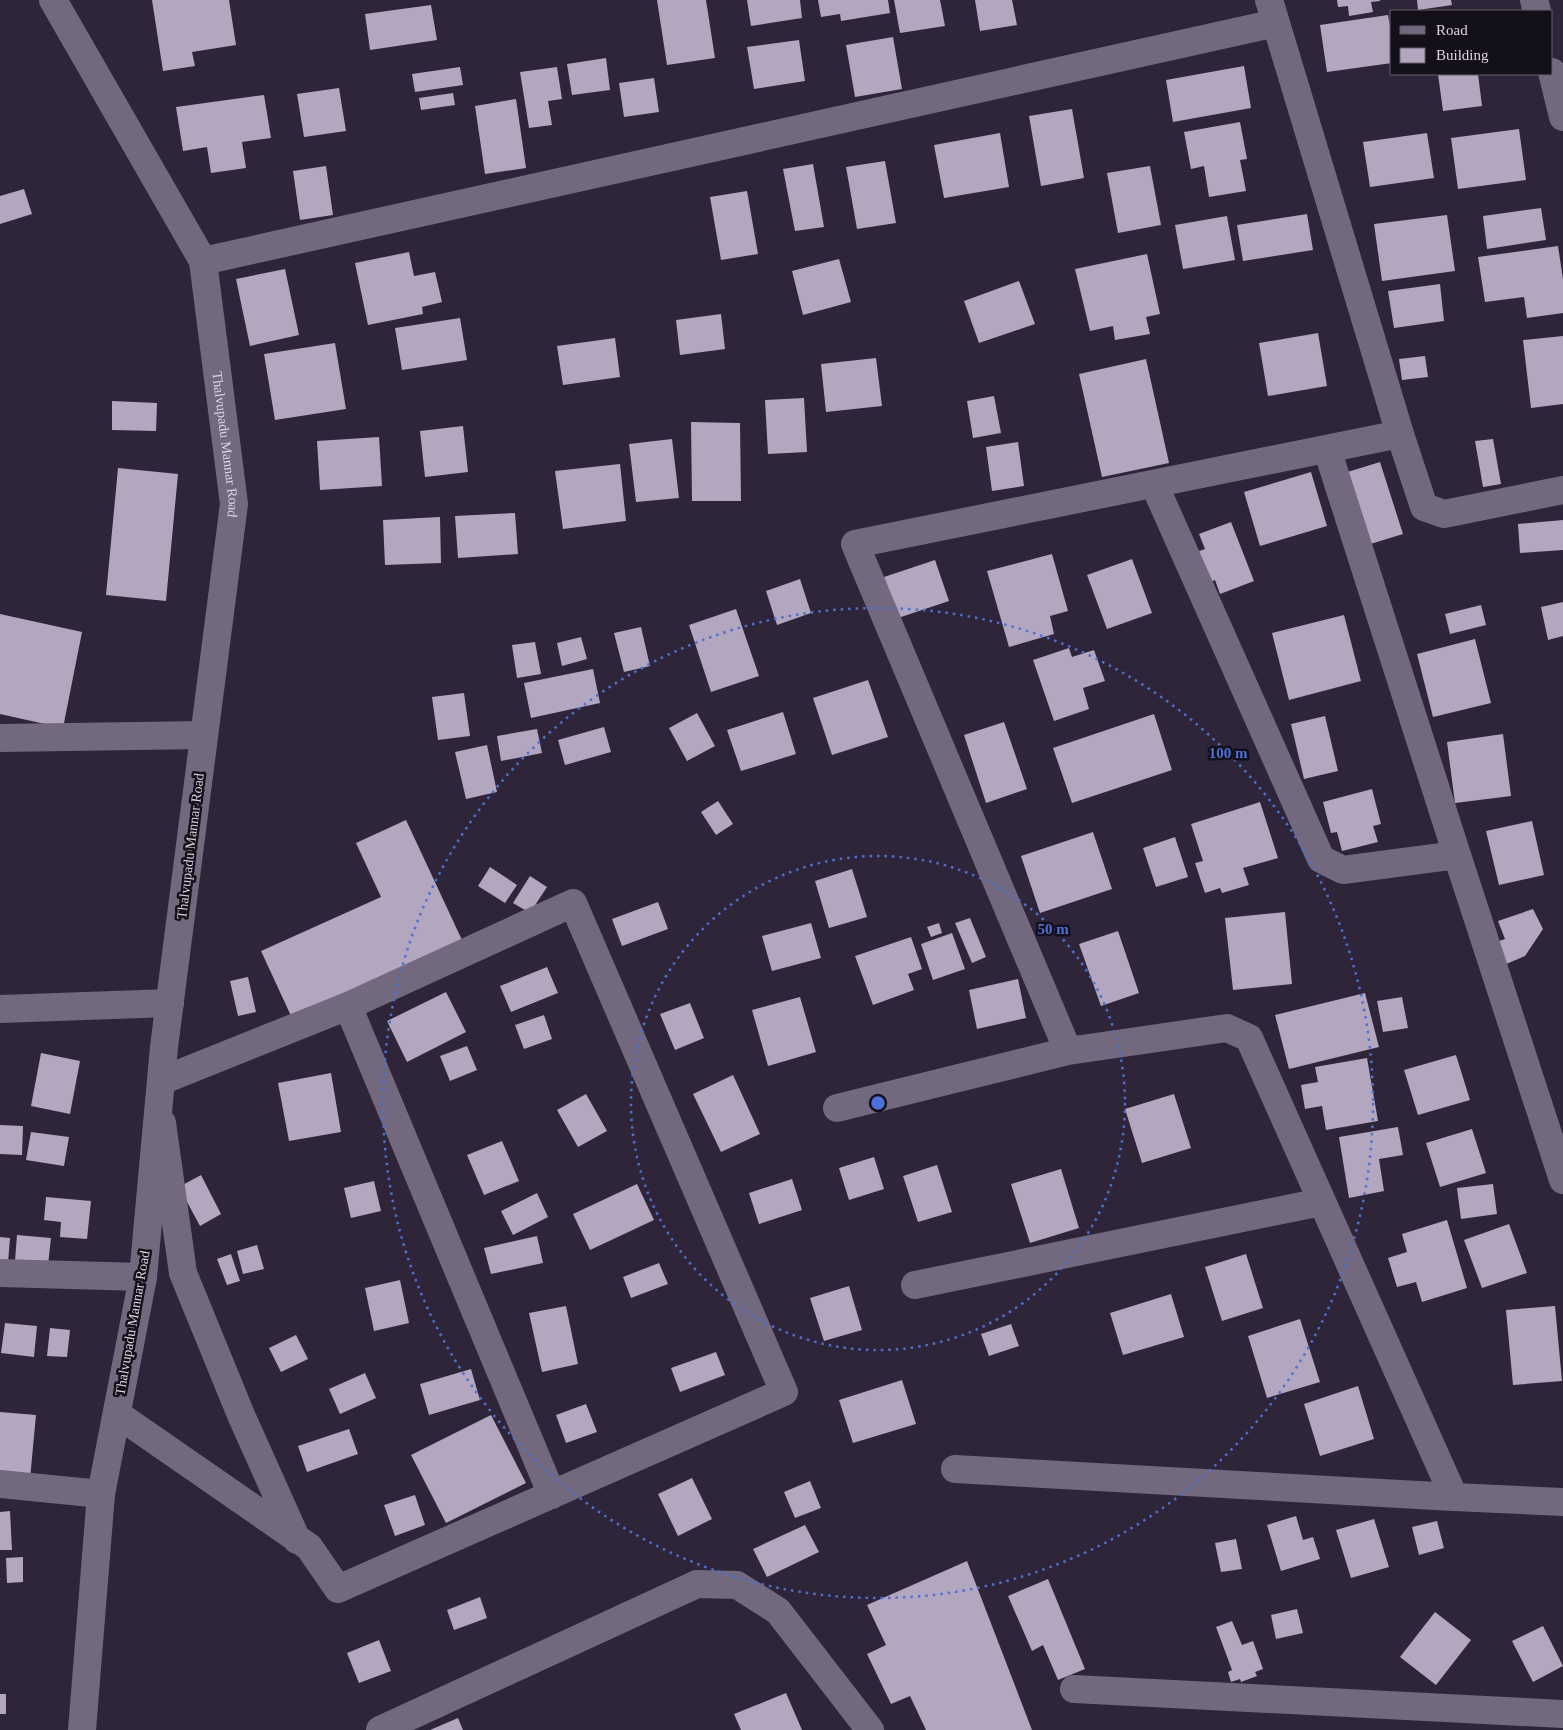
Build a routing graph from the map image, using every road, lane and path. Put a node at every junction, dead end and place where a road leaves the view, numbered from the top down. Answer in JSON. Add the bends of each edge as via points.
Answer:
{"nodes":[{"id":1,"x":53,"y":0,"type":"edge"},
{"id":2,"x":1273,"y":12,"type":"edge"},
{"id":3,"x":1553,"y":75,"type":"edge"},
{"id":4,"x":1563,"y":117,"type":"edge"},
{"id":5,"x":202,"y":261,"type":"junction"},
{"id":6,"x":1400,"y":434,"type":"junction"},
{"id":7,"x":1327,"y":449,"type":"junction"},
{"id":8,"x":1154,"y":484,"type":"junction"},
{"id":9,"x":1563,"y":490,"type":"edge"},
{"id":10,"x":204,"y":735,"type":"junction"},
{"id":11,"x":0,"y":738,"type":"edge"},
{"id":12,"x":1457,"y":855,"type":"junction"},
{"id":13,"x":170,"y":1003,"type":"junction"},
{"id":14,"x":348,"y":1006,"type":"junction"},
{"id":15,"x":0,"y":1009,"type":"edge"},
{"id":16,"x":1068,"y":1051,"type":"junction"},
{"id":17,"x":160,"y":1090,"type":"junction"},
{"id":18,"x":837,"y":1108,"type":"dead end"},
{"id":19,"x":1563,"y":1180,"type":"edge"},
{"id":20,"x":1321,"y":1202,"type":"junction"},
{"id":21,"x":0,"y":1274,"type":"edge"},
{"id":22,"x":143,"y":1277,"type":"junction"},
{"id":23,"x":914,"y":1285,"type":"dead end"},
{"id":24,"x":116,"y":1414,"type":"junction"},
{"id":25,"x":955,"y":1469,"type":"dead end"},
{"id":26,"x":0,"y":1484,"type":"edge"},
{"id":27,"x":102,"y":1494,"type":"junction"},
{"id":28,"x":552,"y":1495,"type":"junction"},
{"id":29,"x":1454,"y":1496,"type":"junction"},
{"id":30,"x":1563,"y":1502,"type":"edge"},
{"id":31,"x":298,"y":1541,"type":"junction"},
{"id":32,"x":1074,"y":1689,"type":"dead end"},
{"id":33,"x":1563,"y":1714,"type":"edge"},
{"id":34,"x":82,"y":1730,"type":"edge"},
{"id":35,"x":380,"y":1730,"type":"edge"},
{"id":36,"x":870,"y":1730,"type":"edge"}],
"edges":[{"from":1,"to":5,"type":"street","name":"Thalvupadu Mannar Road"},
{"from":2,"to":5,"type":"street"},
{"from":2,"to":6,"type":"street"},
{"from":3,"to":4,"type":"street"},
{"from":5,"to":10,"type":"street","name":"Thalvupadu Mannar Road","via":[[234,504]]},
{"from":6,"to":7,"type":"street"},
{"from":6,"to":9,"type":"street","via":[[1424,507],[1430,510],[1444,514]]},
{"from":7,"to":8,"type":"street"},
{"from":7,"to":12,"type":"street"},
{"from":8,"to":12,"type":"street","via":[[1321,859],[1343,870]]},
{"from":8,"to":16,"type":"street","via":[[855,544]]},
{"from":10,"to":11,"type":"street"},
{"from":10,"to":13,"type":"street","name":"Thalvupadu Mannar Road"},
{"from":12,"to":19,"type":"street"},
{"from":13,"to":15,"type":"street"},
{"from":13,"to":17,"type":"street","name":"Thalvupadu Mannar Road"},
{"from":14,"to":17,"type":"street"},
{"from":14,"to":28,"type":"street"},
{"from":14,"to":28,"type":"street","via":[[574,903],[784,1392]]},
{"from":16,"to":18,"type":"street"},
{"from":16,"to":20,"type":"street","via":[[1227,1028],[1249,1038]]},
{"from":17,"to":22,"type":"street","name":"Thalvupadu Mannar Road"},
{"from":17,"to":31,"type":"street","via":[[183,1273],[241,1415]]},
{"from":20,"to":23,"type":"street"},
{"from":20,"to":29,"type":"street"},
{"from":21,"to":22,"type":"street"},
{"from":22,"to":24,"type":"street","name":"Thalvupadu Mannar Road"},
{"from":24,"to":27,"type":"street","name":"Thalvupadu Mannar Road"},
{"from":24,"to":31,"type":"street"},
{"from":25,"to":29,"type":"street"},
{"from":26,"to":27,"type":"street"},
{"from":27,"to":34,"type":"street","name":"Thalvupadu Mannar Road"},
{"from":28,"to":31,"type":"street","via":[[338,1589],[309,1547]]},
{"from":29,"to":30,"type":"street"},
{"from":32,"to":33,"type":"street"},
{"from":35,"to":36,"type":"street","via":[[697,1584],[737,1585],[778,1611]]}]}
